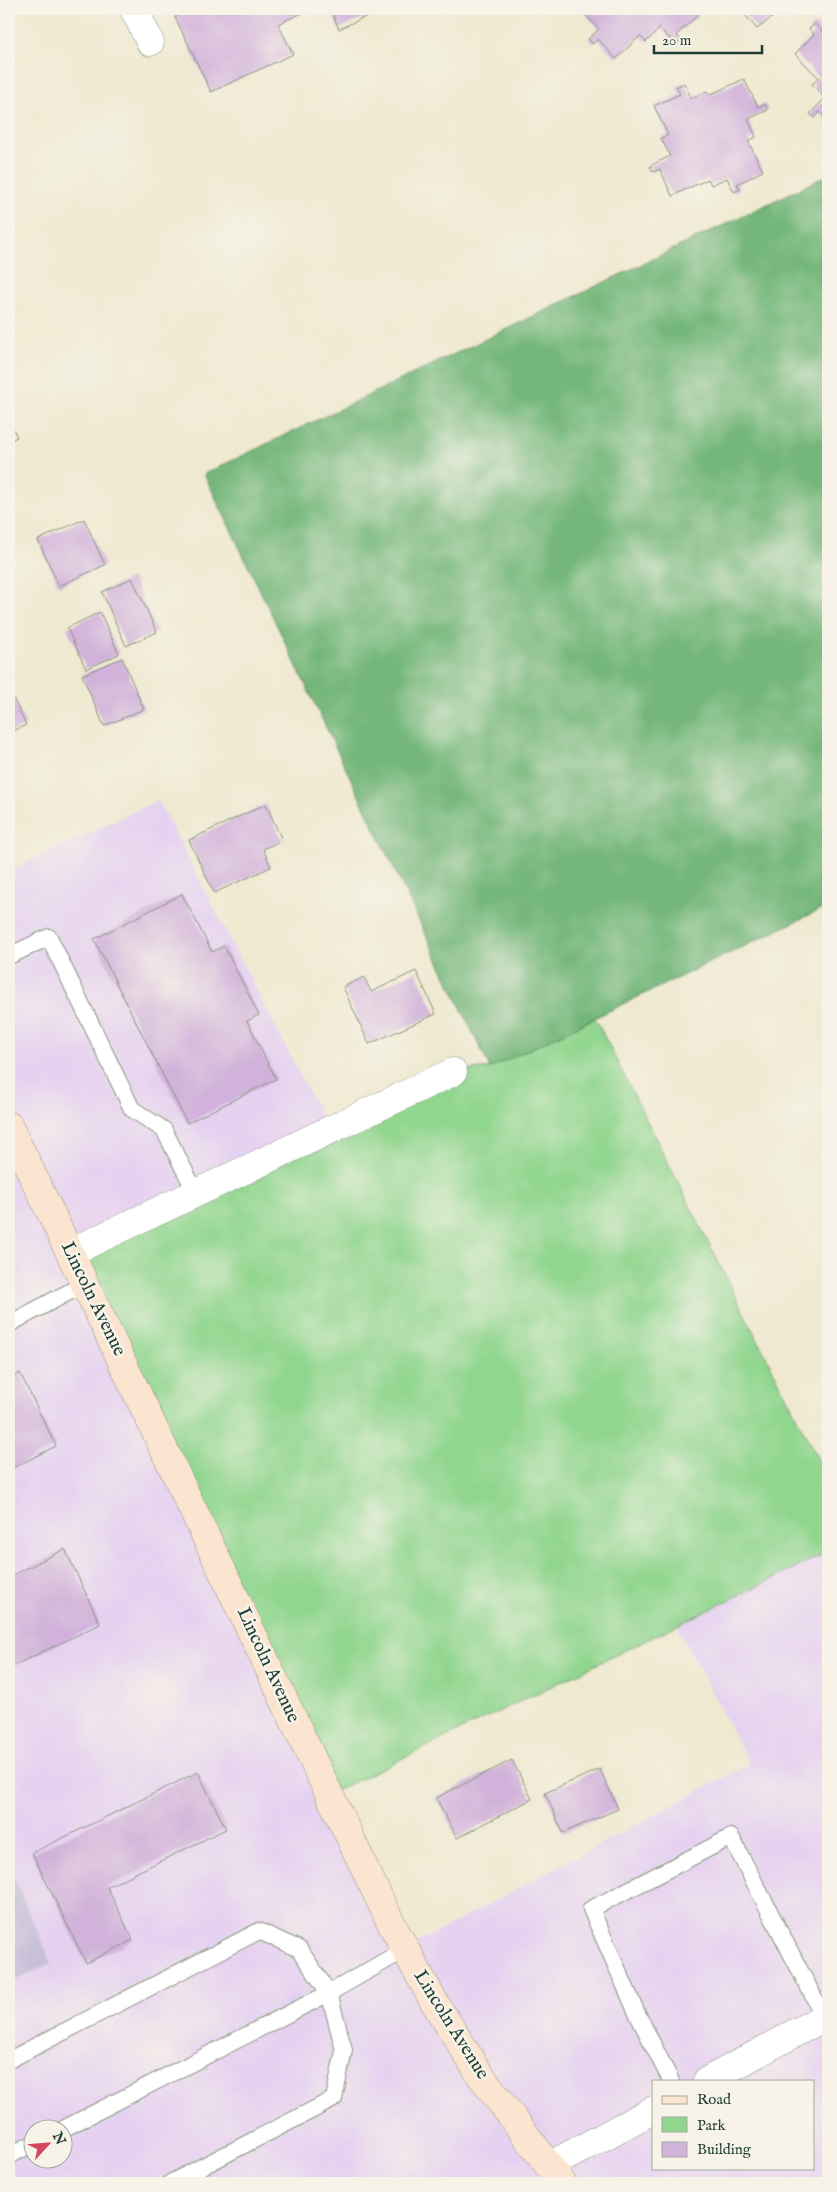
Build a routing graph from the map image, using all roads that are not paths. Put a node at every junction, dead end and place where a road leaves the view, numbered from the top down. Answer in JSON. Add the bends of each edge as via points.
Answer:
{"nodes":[{"id":1,"x":134,"y":9,"type":"edge"},
{"id":2,"x":150,"y":42,"type":"dead end"},
{"id":3,"x":9,"y":956,"type":"edge"},
{"id":4,"x":453,"y":1072,"type":"dead end"},
{"id":5,"x":9,"y":1126,"type":"edge"},
{"id":6,"x":196,"y":1193,"type":"junction"},
{"id":7,"x":71,"y":1252,"type":"junction"},
{"id":8,"x":86,"y":1283,"type":"junction"},
{"id":9,"x":9,"y":1324,"type":"edge"},
{"id":10,"x":406,"y":1949,"type":"junction"},
{"id":11,"x":329,"y":1993,"type":"junction"},
{"id":12,"x":826,"y":2016,"type":"edge"},
{"id":13,"x":9,"y":2060,"type":"edge"},
{"id":14,"x":670,"y":2080,"type":"edge"},
{"id":15,"x":709,"y":2080,"type":"edge"},
{"id":16,"x":652,"y":2111,"type":"edge"},
{"id":17,"x":72,"y":2124,"type":"edge"},
{"id":18,"x":22,"y":2149,"type":"edge"},
{"id":19,"x":9,"y":2156,"type":"edge"},
{"id":20,"x":556,"y":2175,"type":"edge"},
{"id":21,"x":170,"y":2183,"type":"edge"}],
"edges":[{"from":1,"to":2,"type":"street"},
{"from":3,"to":6,"type":"lane","via":[[50,937],[132,1109],[164,1130]]},
{"from":4,"to":6,"type":"street"},
{"from":5,"to":7,"type":"main road","name":"Lincoln Avenue"},
{"from":6,"to":7,"type":"street"},
{"from":7,"to":8,"type":"main road","name":"Lincoln Avenue"},
{"from":8,"to":9,"type":"lane"},
{"from":8,"to":10,"type":"main road","name":"Lincoln Avenue","via":[[358,1855]]},
{"from":10,"to":11,"type":"lane"},
{"from":10,"to":20,"type":"main road","name":"Lincoln Avenue","via":[[433,2000],[481,2076]]},
{"from":11,"to":13,"type":"lane","via":[[299,1949],[259,1931]]},
{"from":11,"to":17,"type":"lane"},
{"from":11,"to":21,"type":"lane","via":[[344,2050],[334,2099]]},
{"from":12,"to":14,"type":"lane","via":[[731,1837],[591,1909]]},
{"from":12,"to":15,"type":"street"},
{"from":16,"to":20,"type":"street"},
{"from":18,"to":19,"type":"lane"}]}
